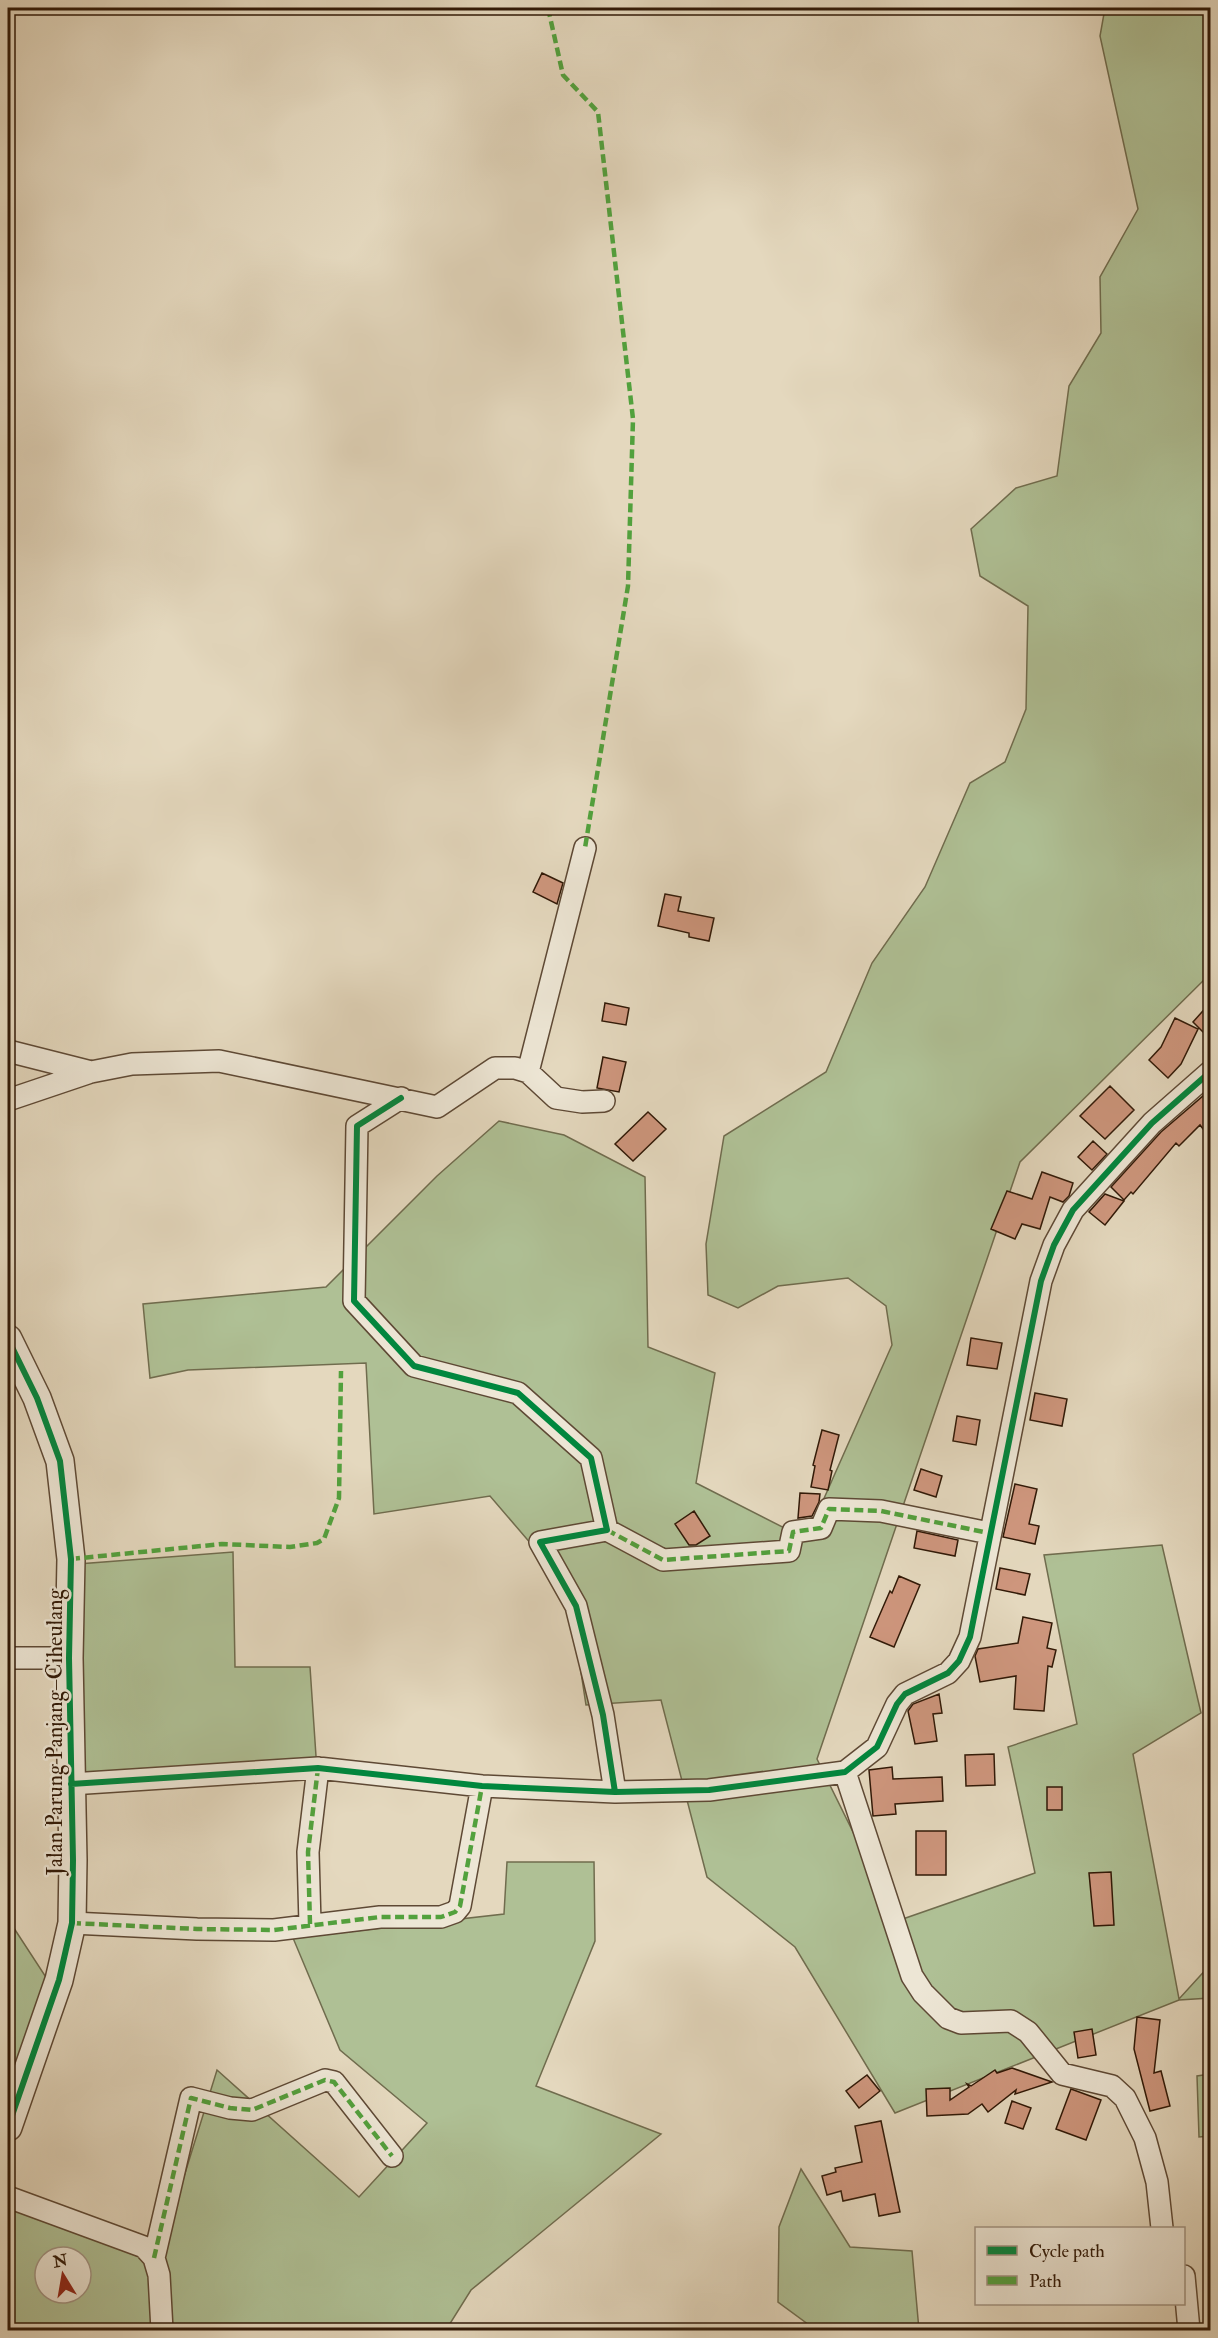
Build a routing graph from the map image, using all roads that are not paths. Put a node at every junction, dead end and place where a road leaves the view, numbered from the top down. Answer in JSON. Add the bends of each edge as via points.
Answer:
{"nodes":[{"id":1,"x":585,"y":848,"type":"dead end"},
{"id":2,"x":8,"y":1051,"type":"edge"},
{"id":3,"x":90,"y":1072,"type":"junction"},
{"id":4,"x":528,"y":1072,"type":"junction"},
{"id":5,"x":1210,"y":1072,"type":"edge"},
{"id":6,"x":401,"y":1098,"type":"junction"},
{"id":7,"x":8,"y":1100,"type":"edge"},
{"id":8,"x":603,"y":1101,"type":"dead end"},
{"id":9,"x":8,"y":1339,"type":"edge"},
{"id":10,"x":607,"y":1530,"type":"junction"},
{"id":11,"x":989,"y":1533,"type":"junction"},
{"id":12,"x":8,"y":1658,"type":"edge"},
{"id":13,"x":69,"y":1658,"type":"junction"},
{"id":14,"x":318,"y":1768,"type":"junction"},
{"id":15,"x":845,"y":1772,"type":"junction"},
{"id":16,"x":71,"y":1784,"type":"junction"},
{"id":17,"x":482,"y":1786,"type":"junction"},
{"id":18,"x":615,"y":1792,"type":"junction"},
{"id":19,"x":72,"y":1923,"type":"junction"},
{"id":20,"x":310,"y":1924,"type":"junction"},
{"id":21,"x":8,"y":2127,"type":"edge"},
{"id":22,"x":392,"y":2156,"type":"dead end"},
{"id":23,"x":8,"y":2197,"type":"edge"},
{"id":24,"x":1162,"y":2227,"type":"edge"},
{"id":25,"x":154,"y":2258,"type":"junction"},
{"id":26,"x":1185,"y":2287,"type":"edge"},
{"id":27,"x":162,"y":2331,"type":"edge"},
{"id":28,"x":1189,"y":2331,"type":"edge"}],
"edges":[{"from":1,"to":4,"type":"street"},
{"from":2,"to":3,"type":"street"},
{"from":3,"to":6,"type":"street","via":[[132,1064],[219,1061]]},
{"from":3,"to":7,"type":"street"},
{"from":4,"to":6,"type":"street","via":[[495,1068],[436,1107]]},
{"from":4,"to":8,"type":"street","via":[[556,1098]]},
{"from":5,"to":11,"type":"street","via":[[1152,1123],[1073,1210],[1054,1245],[1041,1281]]},
{"from":6,"to":10,"type":"street","via":[[357,1126],[354,1301],[414,1366],[518,1393],[591,1458]]},
{"from":9,"to":13,"type":"street","name":"Jalan Parung Panjang–Ciheulang","via":[[37,1398],[60,1461],[71,1559]]},
{"from":10,"to":11,"type":"street","via":[[663,1560],[789,1551],[793,1532],[821,1528],[830,1509],[881,1510]]},
{"from":10,"to":18,"type":"street","via":[[540,1542],[576,1606],[603,1715]]},
{"from":11,"to":15,"type":"street","via":[[970,1637],[959,1661],[948,1673],[905,1694],[877,1747]]},
{"from":12,"to":13,"type":"street"},
{"from":13,"to":16,"type":"street","name":"Jalan Parung Panjang–Ciheulang"},
{"from":14,"to":16,"type":"street"},
{"from":14,"to":17,"type":"street"},
{"from":14,"to":20,"type":"street","via":[[308,1852]]},
{"from":15,"to":18,"type":"street","via":[[709,1790]]},
{"from":15,"to":24,"type":"street","via":[[912,1976],[923,1993],[948,2018],[961,2023],[1011,2021],[1028,2032],[1062,2074],[1112,2086],[1125,2098],[1145,2138],[1157,2182]]},
{"from":16,"to":19,"type":"street","name":"Jalan Parung Panjang–Ciheulang"},
{"from":17,"to":18,"type":"street"},
{"from":17,"to":20,"type":"street","via":[[460,1906],[455,1911],[441,1917],[380,1917]]},
{"from":19,"to":20,"type":"street","via":[[274,1930]]},
{"from":19,"to":21,"type":"street","name":"Jalan Parung Panjang–Ciheulang","via":[[59,1980]]},
{"from":22,"to":25,"type":"street","via":[[334,2082],[325,2079],[252,2110],[191,2098]]},
{"from":23,"to":25,"type":"street","via":[[144,2247]]},
{"from":25,"to":27,"type":"street","via":[[161,2294]]},
{"from":26,"to":28,"type":"street"}]}
